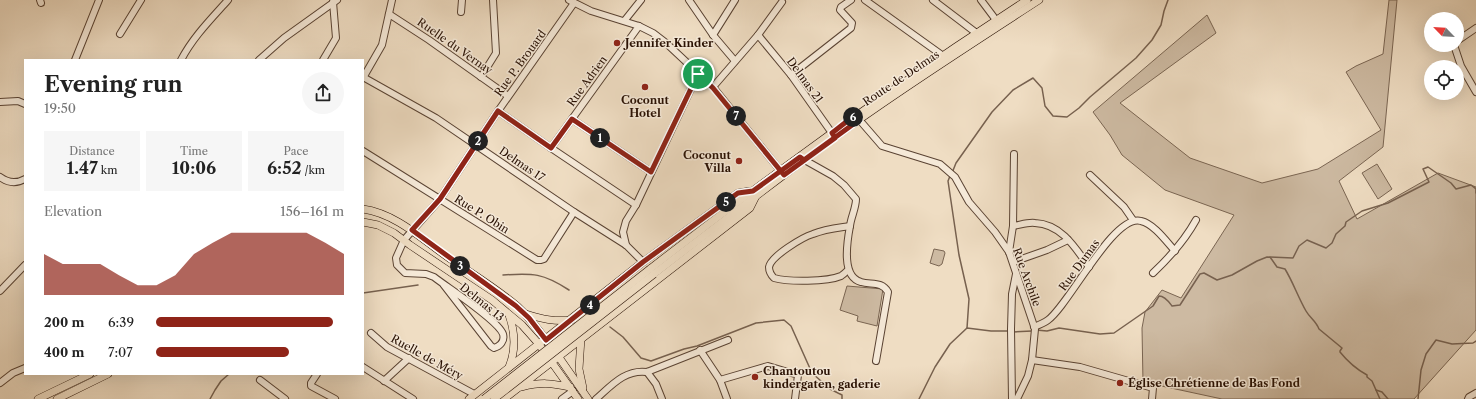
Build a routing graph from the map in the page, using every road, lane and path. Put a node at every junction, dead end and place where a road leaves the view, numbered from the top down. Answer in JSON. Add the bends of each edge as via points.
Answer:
{"nodes":[{"id":1,"x":99,"y":0,"type":"edge"},
{"id":2,"x":141,"y":0,"type":"edge"},
{"id":3,"x":228,"y":0,"type":"edge"},
{"id":4,"x":392,"y":0,"type":"edge"},
{"id":5,"x":462,"y":0,"type":"edge"},
{"id":6,"x":493,"y":0,"type":"edge"},
{"id":7,"x":641,"y":0,"type":"edge"},
{"id":8,"x":689,"y":0,"type":"edge"},
{"id":9,"x":734,"y":0,"type":"edge"},
{"id":10,"x":851,"y":0,"type":"edge"},
{"id":11,"x":865,"y":0,"type":"edge"},
{"id":12,"x":933,"y":0,"type":"edge"},
{"id":13,"x":981,"y":0,"type":"edge"},
{"id":14,"x":1027,"y":0,"type":"edge"},
{"id":15,"x":1039,"y":0,"type":"edge"},
{"id":16,"x":335,"y":1,"type":"edge"},
{"id":17,"x":572,"y":2,"type":"edge"},
{"id":18,"x":782,"y":2,"type":"dead end"},
{"id":19,"x":461,"y":12,"type":"dead end"},
{"id":20,"x":389,"y":14,"type":"junction"},
{"id":21,"x":624,"y":20,"type":"junction"},
{"id":22,"x":998,"y":23,"type":"junction"},
{"id":23,"x":639,"y":26,"type":"junction"},
{"id":24,"x":1476,"y":28,"type":"edge"},
{"id":25,"x":120,"y":34,"type":"dead end"},
{"id":26,"x":713,"y":35,"type":"junction"},
{"id":27,"x":758,"y":35,"type":"junction"},
{"id":28,"x":979,"y":35,"type":"junction"},
{"id":29,"x":1464,"y":36,"type":"edge"},
{"id":30,"x":1456,"y":52,"type":"edge"},
{"id":31,"x":945,"y":57,"type":"junction"},
{"id":32,"x":75,"y":59,"type":"edge"},
{"id":33,"x":182,"y":59,"type":"edge"},
{"id":34,"x":260,"y":59,"type":"edge"},
{"id":35,"x":324,"y":59,"type":"edge"},
{"id":36,"x":735,"y":61,"type":"junction"},
{"id":37,"x":698,"y":74,"type":"junction"},
{"id":38,"x":791,"y":75,"type":"junction"},
{"id":39,"x":364,"y":76,"type":"edge"},
{"id":40,"x":481,"y":77,"type":"junction"},
{"id":41,"x":364,"y":79,"type":"edge"},
{"id":42,"x":713,"y":88,"type":"junction"},
{"id":43,"x":1476,"y":92,"type":"edge"},
{"id":44,"x":508,"y":96,"type":"junction"},
{"id":45,"x":0,"y":102,"type":"edge"},
{"id":46,"x":24,"y":104,"type":"edge"},
{"id":47,"x":498,"y":111,"type":"junction"},
{"id":48,"x":857,"y":118,"type":"junction"},
{"id":49,"x":572,"y":119,"type":"junction"},
{"id":50,"x":833,"y":135,"type":"junction"},
{"id":51,"x":476,"y":144,"type":"junction"},
{"id":52,"x":551,"y":148,"type":"junction"},
{"id":53,"x":364,"y":153,"type":"edge"},
{"id":54,"x":1014,"y":154,"type":"dead end"},
{"id":55,"x":802,"y":159,"type":"junction"},
{"id":56,"x":651,"y":172,"type":"junction"},
{"id":57,"x":782,"y":173,"type":"junction"},
{"id":58,"x":1090,"y":175,"type":"dead end"},
{"id":59,"x":0,"y":177,"type":"edge"},
{"id":60,"x":24,"y":180,"type":"edge"},
{"id":61,"x":754,"y":193,"type":"junction"},
{"id":62,"x":440,"y":199,"type":"junction"},
{"id":63,"x":636,"y":205,"type":"junction"},
{"id":64,"x":364,"y":209,"type":"edge"},
{"id":65,"x":574,"y":212,"type":"junction"},
{"id":66,"x":1133,"y":220,"type":"junction"},
{"id":67,"x":1196,"y":220,"type":"dead end"},
{"id":68,"x":364,"y":222,"type":"edge"},
{"id":69,"x":850,"y":226,"type":"junction"},
{"id":70,"x":1013,"y":226,"type":"junction"},
{"id":71,"x":412,"y":230,"type":"junction"},
{"id":72,"x":404,"y":240,"type":"junction"},
{"id":73,"x":1068,"y":240,"type":"junction"},
{"id":74,"x":626,"y":245,"type":"junction"},
{"id":75,"x":1175,"y":251,"type":"junction"},
{"id":76,"x":1009,"y":252,"type":"junction"},
{"id":77,"x":643,"y":262,"type":"junction"},
{"id":78,"x":1013,"y":262,"type":"junction"},
{"id":79,"x":24,"y":266,"type":"edge"},
{"id":80,"x":1089,"y":267,"type":"junction"},
{"id":81,"x":848,"y":270,"type":"junction"},
{"id":82,"x":652,"y":272,"type":"junction"},
{"id":83,"x":1016,"y":272,"type":"junction"},
{"id":84,"x":1153,"y":273,"type":"dead end"},
{"id":85,"x":443,"y":284,"type":"junction"},
{"id":86,"x":0,"y":291,"type":"edge"},
{"id":87,"x":524,"y":314,"type":"junction"},
{"id":88,"x":509,"y":315,"type":"junction"},
{"id":89,"x":571,"y":320,"type":"junction"},
{"id":90,"x":1035,"y":330,"type":"junction"},
{"id":91,"x":372,"y":333,"type":"dead end"},
{"id":92,"x":544,"y":337,"type":"junction"},
{"id":93,"x":581,"y":338,"type":"junction"},
{"id":94,"x":728,"y":340,"type":"dead end"},
{"id":95,"x":539,"y":345,"type":"junction"},
{"id":96,"x":700,"y":350,"type":"junction"},
{"id":97,"x":558,"y":356,"type":"junction"},
{"id":98,"x":409,"y":358,"type":"junction"},
{"id":99,"x":1032,"y":360,"type":"junction"},
{"id":100,"x":876,"y":361,"type":"dead end"},
{"id":101,"x":553,"y":363,"type":"junction"},
{"id":102,"x":24,"y":368,"type":"edge"},
{"id":103,"x":364,"y":368,"type":"edge"},
{"id":104,"x":509,"y":368,"type":"junction"},
{"id":105,"x":647,"y":372,"type":"junction"},
{"id":106,"x":88,"y":375,"type":"edge"},
{"id":107,"x":106,"y":375,"type":"edge"},
{"id":108,"x":316,"y":375,"type":"edge"},
{"id":109,"x":260,"y":380,"type":"dead end"},
{"id":110,"x":720,"y":380,"type":"junction"},
{"id":111,"x":384,"y":381,"type":"junction"},
{"id":112,"x":0,"y":383,"type":"edge"},
{"id":113,"x":519,"y":387,"type":"junction"},
{"id":114,"x":572,"y":389,"type":"junction"},
{"id":115,"x":1476,"y":393,"type":"edge"},
{"id":116,"x":471,"y":397,"type":"edge"},
{"id":117,"x":587,"y":397,"type":"edge"},
{"id":118,"x":38,"y":399,"type":"edge"},
{"id":119,"x":57,"y":399,"type":"edge"},
{"id":120,"x":285,"y":399,"type":"edge"},
{"id":121,"x":335,"y":399,"type":"edge"},
{"id":122,"x":413,"y":399,"type":"edge"},
{"id":123,"x":484,"y":399,"type":"edge"},
{"id":124,"x":494,"y":399,"type":"edge"},
{"id":125,"x":504,"y":399,"type":"edge"},
{"id":126,"x":562,"y":399,"type":"edge"},
{"id":127,"x":578,"y":399,"type":"edge"},
{"id":128,"x":596,"y":399,"type":"edge"},
{"id":129,"x":662,"y":399,"type":"edge"},
{"id":130,"x":727,"y":399,"type":"edge"},
{"id":131,"x":795,"y":399,"type":"edge"},
{"id":132,"x":1017,"y":399,"type":"edge"},
{"id":133,"x":1152,"y":399,"type":"edge"},
{"id":134,"x":1468,"y":399,"type":"edge"}],
"edges":[{"from":1,"to":32,"type":"street"},
{"from":2,"to":25,"type":"street"},
{"from":3,"to":33,"type":"street","via":[[187,48]]},
{"from":4,"to":20,"type":"street"},
{"from":5,"to":19,"type":"street"},
{"from":6,"to":40,"type":"street","via":[[496,52]]},
{"from":7,"to":21,"type":"street"},
{"from":8,"to":26,"type":"street"},
{"from":9,"to":26,"type":"street"},
{"from":10,"to":38,"type":"street","via":[[840,10],[852,23],[851,28]]},
{"from":11,"to":31,"type":"street"},
{"from":12,"to":28,"type":"street"},
{"from":13,"to":22,"type":"street"},
{"from":14,"to":22,"type":"main road","name":"Route de Delmas"},
{"from":15,"to":22,"type":"main road","name":"Route de Delmas"},
{"from":16,"to":34,"type":"street"},
{"from":16,"to":35,"type":"street","via":[[336,38]]},
{"from":17,"to":21,"type":"street","via":[[591,11]]},
{"from":17,"to":44,"type":"street","name":"Rue P. Brouard"},
{"from":18,"to":27,"type":"street"},
{"from":20,"to":39,"type":"street","via":[[382,45]]},
{"from":20,"to":40,"type":"street","name":"Ruelle du Vernay"},
{"from":21,"to":23,"type":"street"},
{"from":22,"to":28,"type":"main road","name":"Route de Delmas"},
{"from":23,"to":37,"type":"street","via":[[654,33]]},
{"from":23,"to":49,"type":"street","name":"Rue Adrien"},
{"from":24,"to":29,"type":"street"},
{"from":26,"to":36,"type":"street"},
{"from":27,"to":36,"type":"street"},
{"from":27,"to":38,"type":"street","name":"Delmas 21"},
{"from":28,"to":31,"type":"main road","name":"Route de Delmas"},
{"from":30,"to":43,"type":"street","via":[[1460,66]]},
{"from":31,"to":48,"type":"main road","name":"Route de Delmas"},
{"from":36,"to":42,"type":"street"},
{"from":37,"to":42,"type":"street"},
{"from":37,"to":56,"type":"street"},
{"from":38,"to":50,"type":"street","name":"Delmas 21"},
{"from":40,"to":44,"type":"street","name":"Ruelle du Vernay"},
{"from":41,"to":51,"type":"street","name":"Delmas 17","via":[[436,118]]},
{"from":42,"to":57,"type":"street"},
{"from":44,"to":47,"type":"street","name":"Rue P. Brouard"},
{"from":45,"to":46,"type":"street","via":[[18,101]]},
{"from":47,"to":51,"type":"street","name":"Rue P. Brouard"},
{"from":47,"to":52,"type":"street"},
{"from":48,"to":50,"type":"main road","name":"Route de Delmas"},
{"from":48,"to":76,"type":"street","name":"Rue Archile","via":[[882,146],[940,164],[955,177],[969,202]]},
{"from":49,"to":52,"type":"street","name":"Rue Adrien"},
{"from":49,"to":56,"type":"street"},
{"from":50,"to":55,"type":"main road","name":"Route de Delmas"},
{"from":51,"to":62,"type":"street","name":"Rue P. Brouard"},
{"from":51,"to":65,"type":"street","name":"Delmas 17"},
{"from":52,"to":63,"type":"street"},
{"from":53,"to":62,"type":"street","name":"Rue P. Obin"},
{"from":54,"to":70,"type":"street"},
{"from":55,"to":57,"type":"main road","name":"Route de Delmas"},
{"from":55,"to":69,"type":"street","via":[[833,176],[856,200]]},
{"from":56,"to":63,"type":"street"},
{"from":57,"to":61,"type":"main road","name":"Route de Delmas"},
{"from":58,"to":66,"type":"street","via":[[1124,207]]},
{"from":59,"to":60,"type":"street","via":[[11,182]]},
{"from":61,"to":77,"type":"main road","via":[[738,193]]},
{"from":61,"to":82,"type":"main road","name":"Route de Delmas"},
{"from":61,"to":93,"type":"main road","via":[[750,208]]},
{"from":62,"to":65,"type":"street","name":"Rue P. Obin","via":[[539,260],[544,259]]},
{"from":62,"to":71,"type":"street","name":"Rue P. Brouard"},
{"from":63,"to":74,"type":"street","via":[[626,221]]},
{"from":64,"to":71,"type":"main road","via":[[384,215]]},
{"from":65,"to":74,"type":"street","name":"Delmas 17"},
{"from":66,"to":75,"type":"street","via":[[1142,221],[1152,228]]},
{"from":66,"to":80,"type":"street","name":"Rue Dumas","via":[[1115,233]]},
{"from":67,"to":75,"type":"street"},
{"from":68,"to":72,"type":"main road","via":[[383,228]]},
{"from":69,"to":81,"type":"street","via":[[846,263]]},
{"from":69,"to":81,"type":"street","via":[[830,228],[811,234],[782,253],[770,266],[774,278],[787,280],[839,277]]},
{"from":70,"to":73,"type":"street","via":[[1033,222],[1047,224],[1057,228]]},
{"from":70,"to":76,"type":"street"},
{"from":71,"to":72,"type":"street","name":"Rue P. Brouard"},
{"from":71,"to":87,"type":"main road","via":[[491,286]]},
{"from":72,"to":85,"type":"street","name":"Delmas 13","via":[[396,258],[401,270],[405,273],[426,274]]},
{"from":72,"to":88,"type":"main road","via":[[492,300]]},
{"from":73,"to":78,"type":"street"},
{"from":73,"to":80,"type":"street"},
{"from":74,"to":77,"type":"street","name":"Delmas 17"},
{"from":75,"to":84,"type":"street"},
{"from":76,"to":78,"type":"street","name":"Rue Archile"},
{"from":77,"to":89,"type":"main road"},
{"from":78,"to":83,"type":"street","name":"Rue Archile"},
{"from":79,"to":86,"type":"street"},
{"from":80,"to":90,"type":"street","name":"Rue Dumas","via":[[1062,305]]},
{"from":81,"to":100,"type":"street","via":[[857,281],[879,284],[888,292]]},
{"from":82,"to":123,"type":"main road","name":"Route de Delmas","bridge":true},
{"from":82,"to":124,"type":"main road","name":"Route de Delmas","bridge":true},
{"from":83,"to":90,"type":"street","name":"Rue Archile"},
{"from":83,"to":132,"type":"street","via":[[1012,294],[1011,332]]},
{"from":85,"to":85,"type":"street","name":"Delmas 13","via":[[491,346],[500,346],[503,336],[496,324]]},
{"from":87,"to":89,"type":"main road","via":[[549,320]]},
{"from":87,"to":92,"type":"main road"},
{"from":88,"to":95,"type":"main road","via":[[522,325]]},
{"from":88,"to":104,"type":"main road","via":[[514,347]]},
{"from":89,"to":92,"type":"main road"},
{"from":90,"to":99,"type":"street","name":"Rue Archile"},
{"from":91,"to":98,"type":"street","name":"Ruelle de Méry","via":[[387,347]]},
{"from":92,"to":95,"type":"main road"},
{"from":92,"to":97,"type":"main road"},
{"from":93,"to":97,"type":"main road"},
{"from":93,"to":117,"type":"main road","via":[[579,369]]},
{"from":94,"to":96,"type":"street"},
{"from":95,"to":101,"type":"main road"},
{"from":95,"to":104,"type":"main road"},
{"from":96,"to":105,"type":"street"},
{"from":96,"to":110,"type":"street"},
{"from":97,"to":101,"type":"main road"},
{"from":97,"to":117,"type":"main road"},
{"from":98,"to":111,"type":"street"},
{"from":98,"to":116,"type":"street","name":"Ruelle de Méry"},
{"from":99,"to":132,"type":"street","name":"Rue Archile","via":[[1028,376]]},
{"from":99,"to":133,"type":"street","via":[[1080,367],[1153,388]]},
{"from":101,"to":113,"type":"main road"},
{"from":101,"to":114,"type":"main road"},
{"from":102,"to":112,"type":"street","via":[[12,373]]},
{"from":103,"to":111,"type":"street"},
{"from":104,"to":116,"type":"main road"},
{"from":105,"to":128,"type":"street","via":[[635,371],[627,374]]},
{"from":105,"to":129,"type":"street","via":[[656,384]]},
{"from":106,"to":118,"type":"main road"},
{"from":107,"to":119,"type":"main road"},
{"from":108,"to":121,"type":"street","via":[[310,385]]},
{"from":109,"to":120,"type":"street"},
{"from":110,"to":130,"type":"street"},
{"from":110,"to":131,"type":"street","via":[[768,366],[798,375]]},
{"from":111,"to":122,"type":"street"},
{"from":113,"to":114,"type":"main road","via":[[549,383]]},
{"from":113,"to":125,"type":"main road"},
{"from":114,"to":126,"type":"street"},
{"from":114,"to":127,"type":"main road"},
{"from":115,"to":134,"type":"street"}]}
